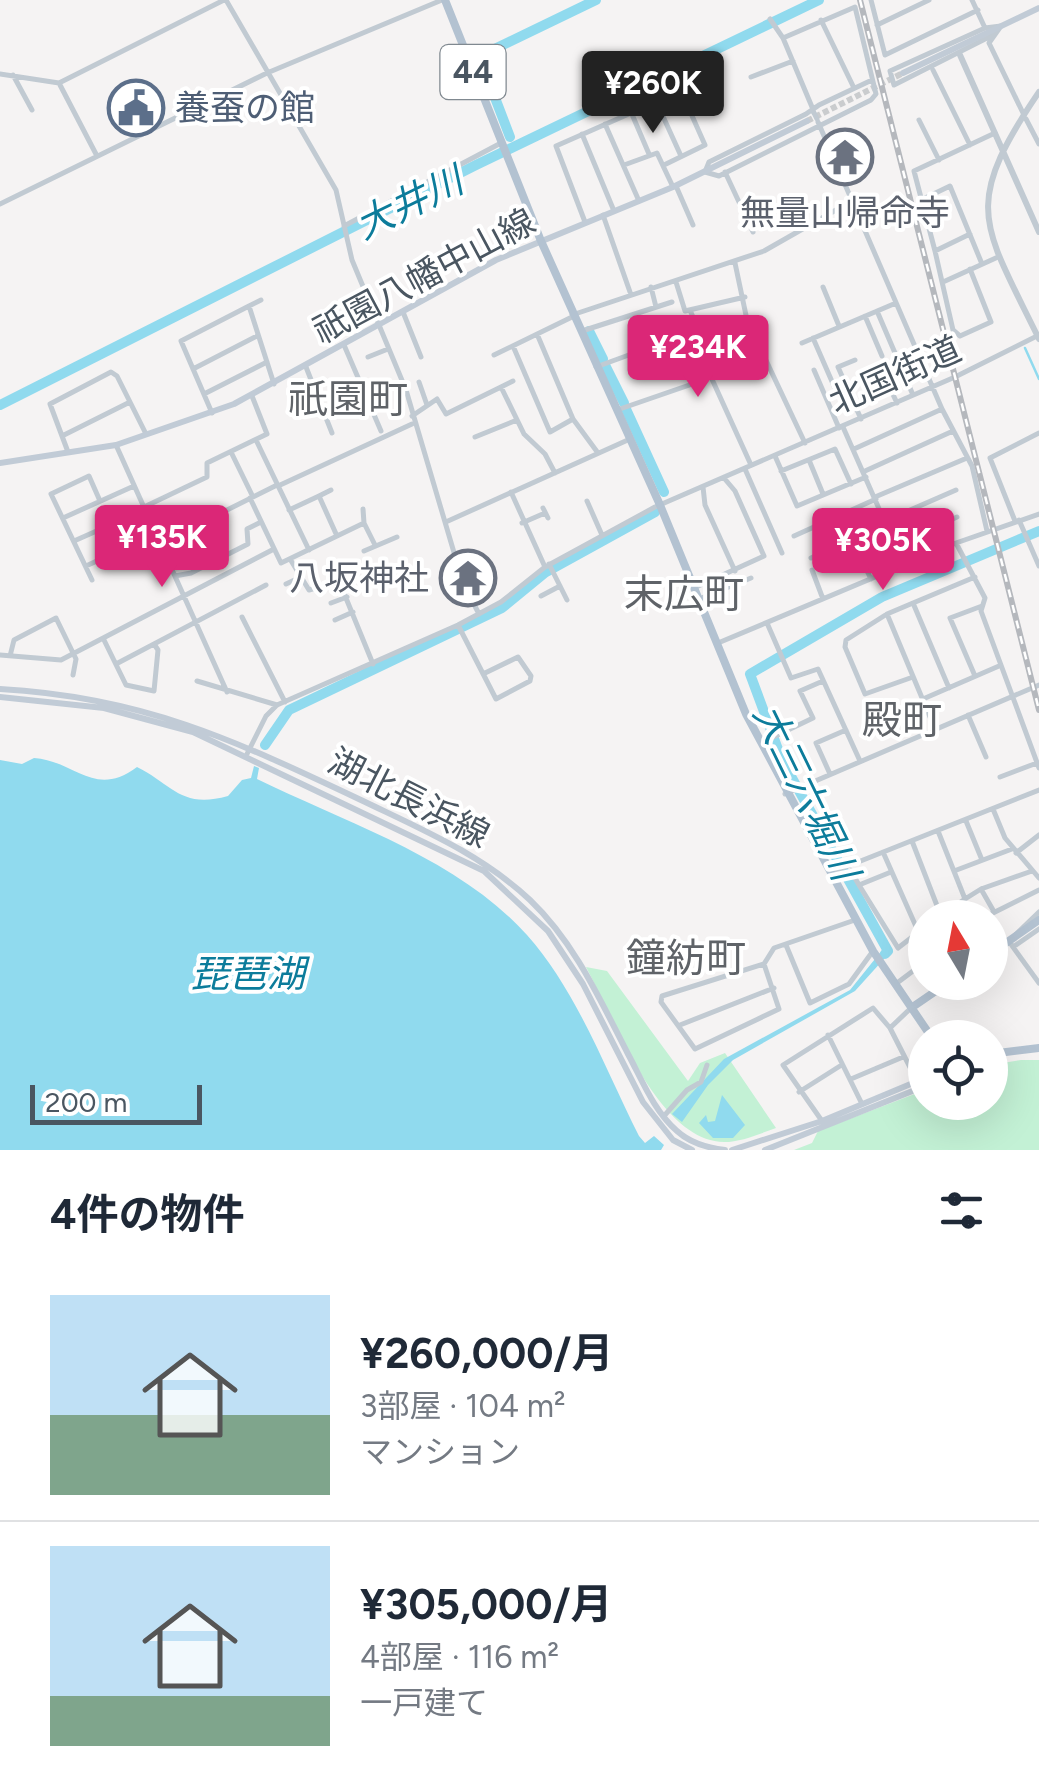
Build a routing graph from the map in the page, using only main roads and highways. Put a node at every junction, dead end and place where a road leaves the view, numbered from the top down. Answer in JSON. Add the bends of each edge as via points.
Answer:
{"nodes":[{"id":1,"x":444,"y":0,"type":"edge"},
{"id":2,"x":1039,"y":8,"type":"edge"},
{"id":3,"x":903,"y":73,"type":"tunnel mouth"},
{"id":4,"x":806,"y":121,"type":"tunnel mouth"},
{"id":5,"x":541,"y":240,"type":"junction"},
{"id":6,"x":0,"y":464,"type":"edge"},
{"id":7,"x":0,"y":693,"type":"edge"},
{"id":8,"x":249,"y":751,"type":"junction"},
{"id":9,"x":1039,"y":920,"type":"edge"},
{"id":10,"x":1008,"y":945,"type":"edge"},
{"id":11,"x":923,"y":1000,"type":"edge"},
{"id":12,"x":914,"y":1006,"type":"junction"},
{"id":13,"x":922,"y":1020,"type":"edge"},
{"id":14,"x":1039,"y":1048,"type":"edge"},
{"id":15,"x":1008,"y":1052,"type":"edge"},
{"id":16,"x":908,"y":1087,"type":"edge"},
{"id":17,"x":908,"y":1088,"type":"edge"},
{"id":18,"x":692,"y":1150,"type":"edge"},
{"id":19,"x":729,"y":1150,"type":"edge"},
{"id":20,"x":765,"y":1150,"type":"edge"}],
"edges":[{"from":1,"to":5,"type":"main road","number":"44"},
{"from":2,"to":3,"type":"main road"},
{"from":4,"to":5,"type":"main road","name":"祇園八幡中山線","via":[[639,202]]},
{"from":5,"to":6,"type":"main road","name":"祇園八幡中山線","via":[[212,413],[116,445]]},
{"from":5,"to":12,"type":"main road","number":"44","via":[[763,742],[855,920]]},
{"from":7,"to":8,"type":"main road","name":"湖北長浜線","via":[[135,714]]},
{"from":8,"to":18,"type":"main road","name":"湖北長浜線","via":[[452,853],[507,889],[567,957],[659,1125]]},
{"from":8,"to":19,"type":"main road","name":"湖北長浜線","via":[[459,847],[511,883],[574,953],[664,1116],[691,1140]]},
{"from":9,"to":10,"type":"main road"},
{"from":11,"to":12,"type":"main road"},
{"from":12,"to":13,"type":"main road"},
{"from":14,"to":15,"type":"main road"},
{"from":16,"to":19,"type":"main road","name":"湖北長浜線"},
{"from":17,"to":20,"type":"main road"}]}
